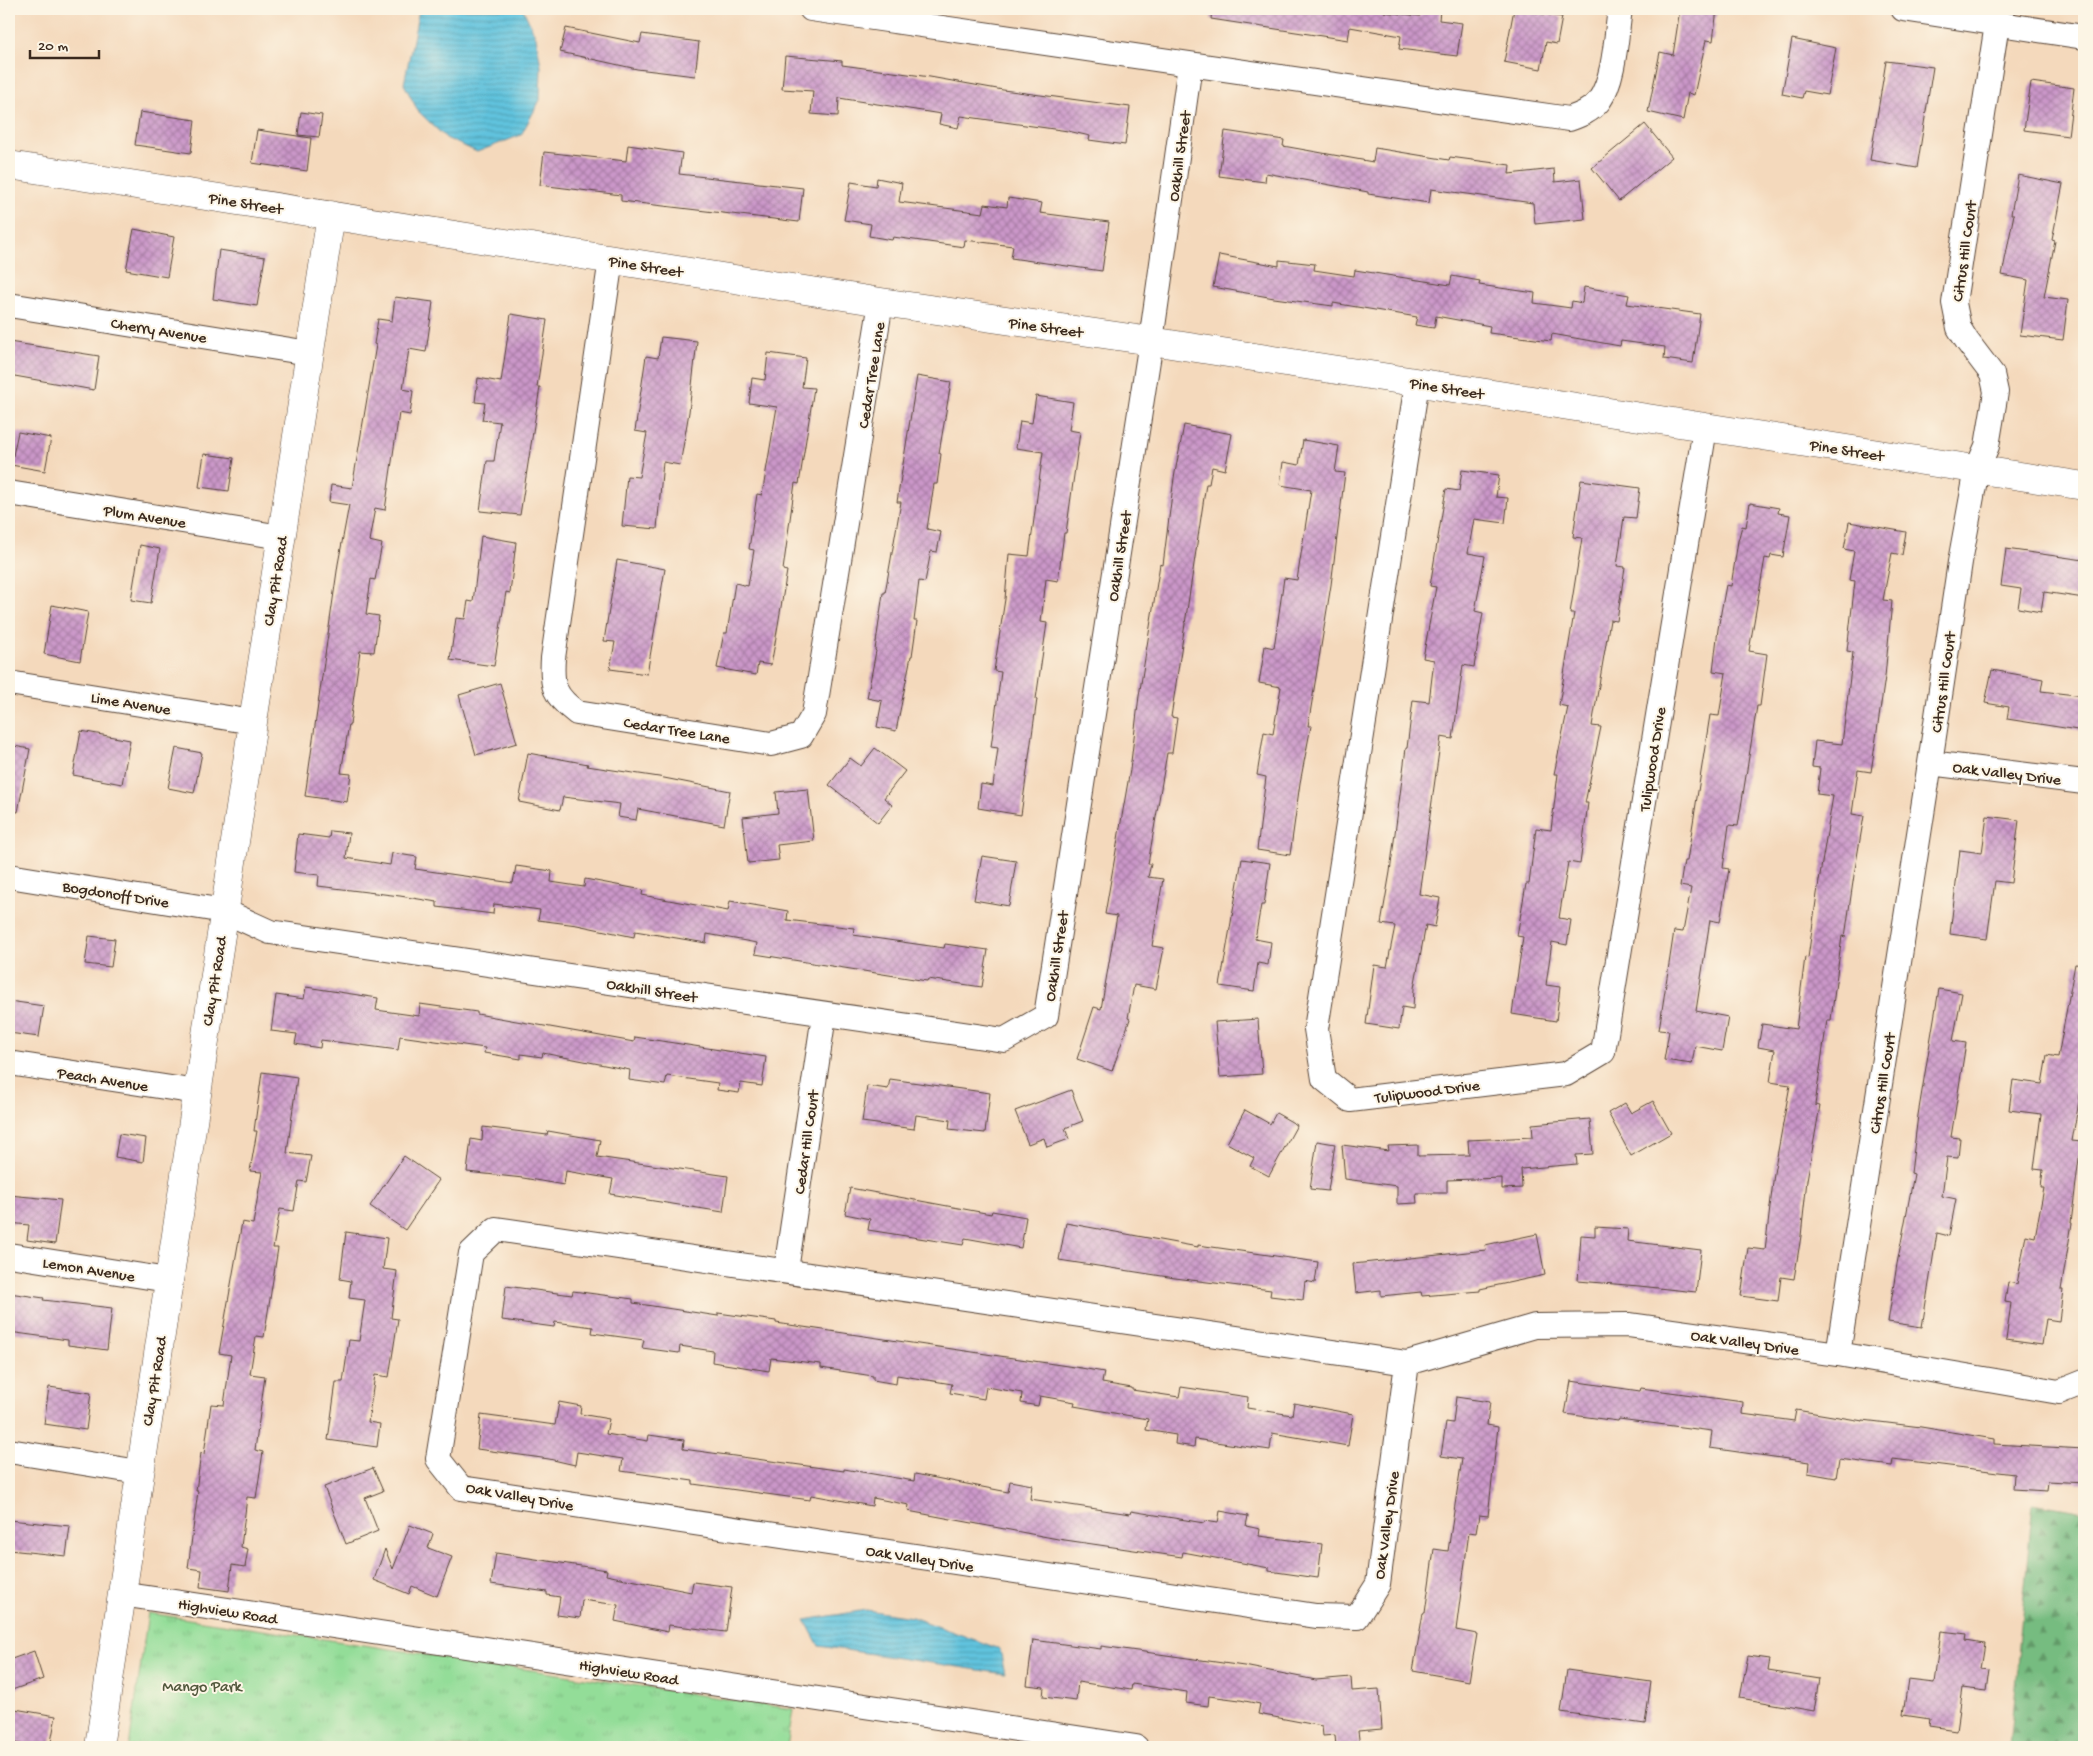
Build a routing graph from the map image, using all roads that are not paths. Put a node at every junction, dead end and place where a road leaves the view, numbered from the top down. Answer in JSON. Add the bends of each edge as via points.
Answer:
{"nodes":[{"id":1,"x":811,"y":9,"type":"edge"},
{"id":2,"x":1620,"y":9,"type":"edge"},
{"id":3,"x":1903,"y":9,"type":"edge"},
{"id":4,"x":1997,"y":24,"type":"junction"},
{"id":5,"x":2084,"y":38,"type":"edge"},
{"id":6,"x":1190,"y":65,"type":"junction"},
{"id":7,"x":9,"y":165,"type":"edge"},
{"id":8,"x":331,"y":215,"type":"junction"},
{"id":9,"x":611,"y":259,"type":"junction"},
{"id":10,"x":882,"y":302,"type":"junction"},
{"id":11,"x":9,"y":305,"type":"edge"},
{"id":12,"x":1151,"y":340,"type":"junction"},
{"id":13,"x":309,"y":353,"type":"junction"},
{"id":14,"x":1417,"y":383,"type":"junction"},
{"id":15,"x":1705,"y":428,"type":"junction"},
{"id":16,"x":1977,"y":469,"type":"junction"},
{"id":17,"x":2084,"y":486,"type":"edge"},
{"id":18,"x":9,"y":493,"type":"edge"},
{"id":19,"x":281,"y":537,"type":"junction"},
{"id":20,"x":9,"y":683,"type":"edge"},
{"id":21,"x":252,"y":722,"type":"junction"},
{"id":22,"x":1930,"y":763,"type":"junction"},
{"id":23,"x":2084,"y":782,"type":"edge"},
{"id":24,"x":9,"y":876,"type":"edge"},
{"id":25,"x":224,"y":911,"type":"junction"},
{"id":26,"x":824,"y":1014,"type":"junction"},
{"id":27,"x":9,"y":1063,"type":"edge"},
{"id":28,"x":197,"y":1092,"type":"junction"},
{"id":29,"x":9,"y":1255,"type":"edge"},
{"id":30,"x":786,"y":1270,"type":"junction"},
{"id":31,"x":168,"y":1280,"type":"junction"},
{"id":32,"x":1838,"y":1354,"type":"junction"},
{"id":33,"x":1407,"y":1363,"type":"junction"},
{"id":34,"x":2084,"y":1382,"type":"edge"},
{"id":35,"x":9,"y":1451,"type":"edge"},
{"id":36,"x":139,"y":1472,"type":"junction"},
{"id":37,"x":121,"y":1594,"type":"junction"},
{"id":38,"x":99,"y":1747,"type":"edge"},
{"id":39,"x":1136,"y":1747,"type":"edge"}],
"edges":[{"from":1,"to":6,"type":"street"},
{"from":2,"to":6,"type":"street","via":[[1610,77],[1598,101],[1586,112],[1569,119]]},
{"from":3,"to":4,"type":"street"},
{"from":4,"to":5,"type":"street"},
{"from":4,"to":16,"type":"street","name":"Citrus Hill Court","via":[[1954,303],[1959,328],[1992,374],[1996,392],[1987,446]]},
{"from":6,"to":12,"type":"street","name":"Oakhill Street"},
{"from":7,"to":8,"type":"street","name":"Pine Street"},
{"from":8,"to":9,"type":"street","name":"Pine Street"},
{"from":8,"to":13,"type":"street","name":"Clay Pit Road"},
{"from":9,"to":10,"type":"street","name":"Pine Street"},
{"from":9,"to":10,"type":"street","name":"Cedar Tree Lane","via":[[552,681],[563,703],[577,713],[771,744],[800,736],[814,714]]},
{"from":10,"to":12,"type":"street","name":"Pine Street"},
{"from":11,"to":13,"type":"street","name":"Cherry Avenue"},
{"from":12,"to":14,"type":"street","name":"Pine Street"},
{"from":12,"to":26,"type":"street","name":"Oakhill Street","via":[[1046,1016],[1004,1040]]},
{"from":13,"to":19,"type":"street","name":"Clay Pit Road"},
{"from":14,"to":15,"type":"street","name":"Pine Street"},
{"from":14,"to":15,"type":"street","name":"Tulipwood Drive","via":[[1316,1029],[1324,1079],[1350,1100],[1566,1074],[1603,1052]]},
{"from":15,"to":16,"type":"street","name":"Pine Street"},
{"from":16,"to":17,"type":"street","name":"Pine Street"},
{"from":16,"to":22,"type":"street","name":"Citrus Hill Court"},
{"from":18,"to":19,"type":"street","name":"Plum Avenue"},
{"from":19,"to":21,"type":"street","name":"Clay Pit Road"},
{"from":20,"to":21,"type":"street","name":"Lime Avenue"},
{"from":21,"to":25,"type":"street","name":"Clay Pit Road"},
{"from":22,"to":23,"type":"street","name":"Oak Valley Drive"},
{"from":22,"to":32,"type":"street","name":"Citrus Hill Court"},
{"from":24,"to":25,"type":"street","name":"Bogdonoff Drive"},
{"from":25,"to":26,"type":"street","name":"Oakhill Street","via":[[270,932]]},
{"from":25,"to":28,"type":"street","name":"Clay Pit Road"},
{"from":26,"to":30,"type":"street","name":"Cedar Hill Court"},
{"from":27,"to":28,"type":"street","name":"Peach Avenue"},
{"from":28,"to":31,"type":"street","name":"Clay Pit Road"},
{"from":29,"to":31,"type":"street","name":"Lemon Avenue"},
{"from":30,"to":33,"type":"street","name":"Oak Valley Drive"},
{"from":30,"to":33,"type":"street","name":"Oak Valley Drive","via":[[496,1229],[471,1253],[438,1459],[461,1488],[1306,1614],[1357,1617],[1378,1584]]},
{"from":31,"to":36,"type":"street","name":"Clay Pit Road"},
{"from":32,"to":33,"type":"street","name":"Oak Valley Drive","via":[[1630,1326],[1536,1326]]},
{"from":32,"to":34,"type":"street","name":"Oak Valley Drive","via":[[2059,1392]]},
{"from":35,"to":36,"type":"street"},
{"from":36,"to":37,"type":"street","name":"Clay Pit Road"},
{"from":37,"to":38,"type":"street","name":"Clay Pit Road"},
{"from":37,"to":39,"type":"street","name":"Highview Road"}]}
